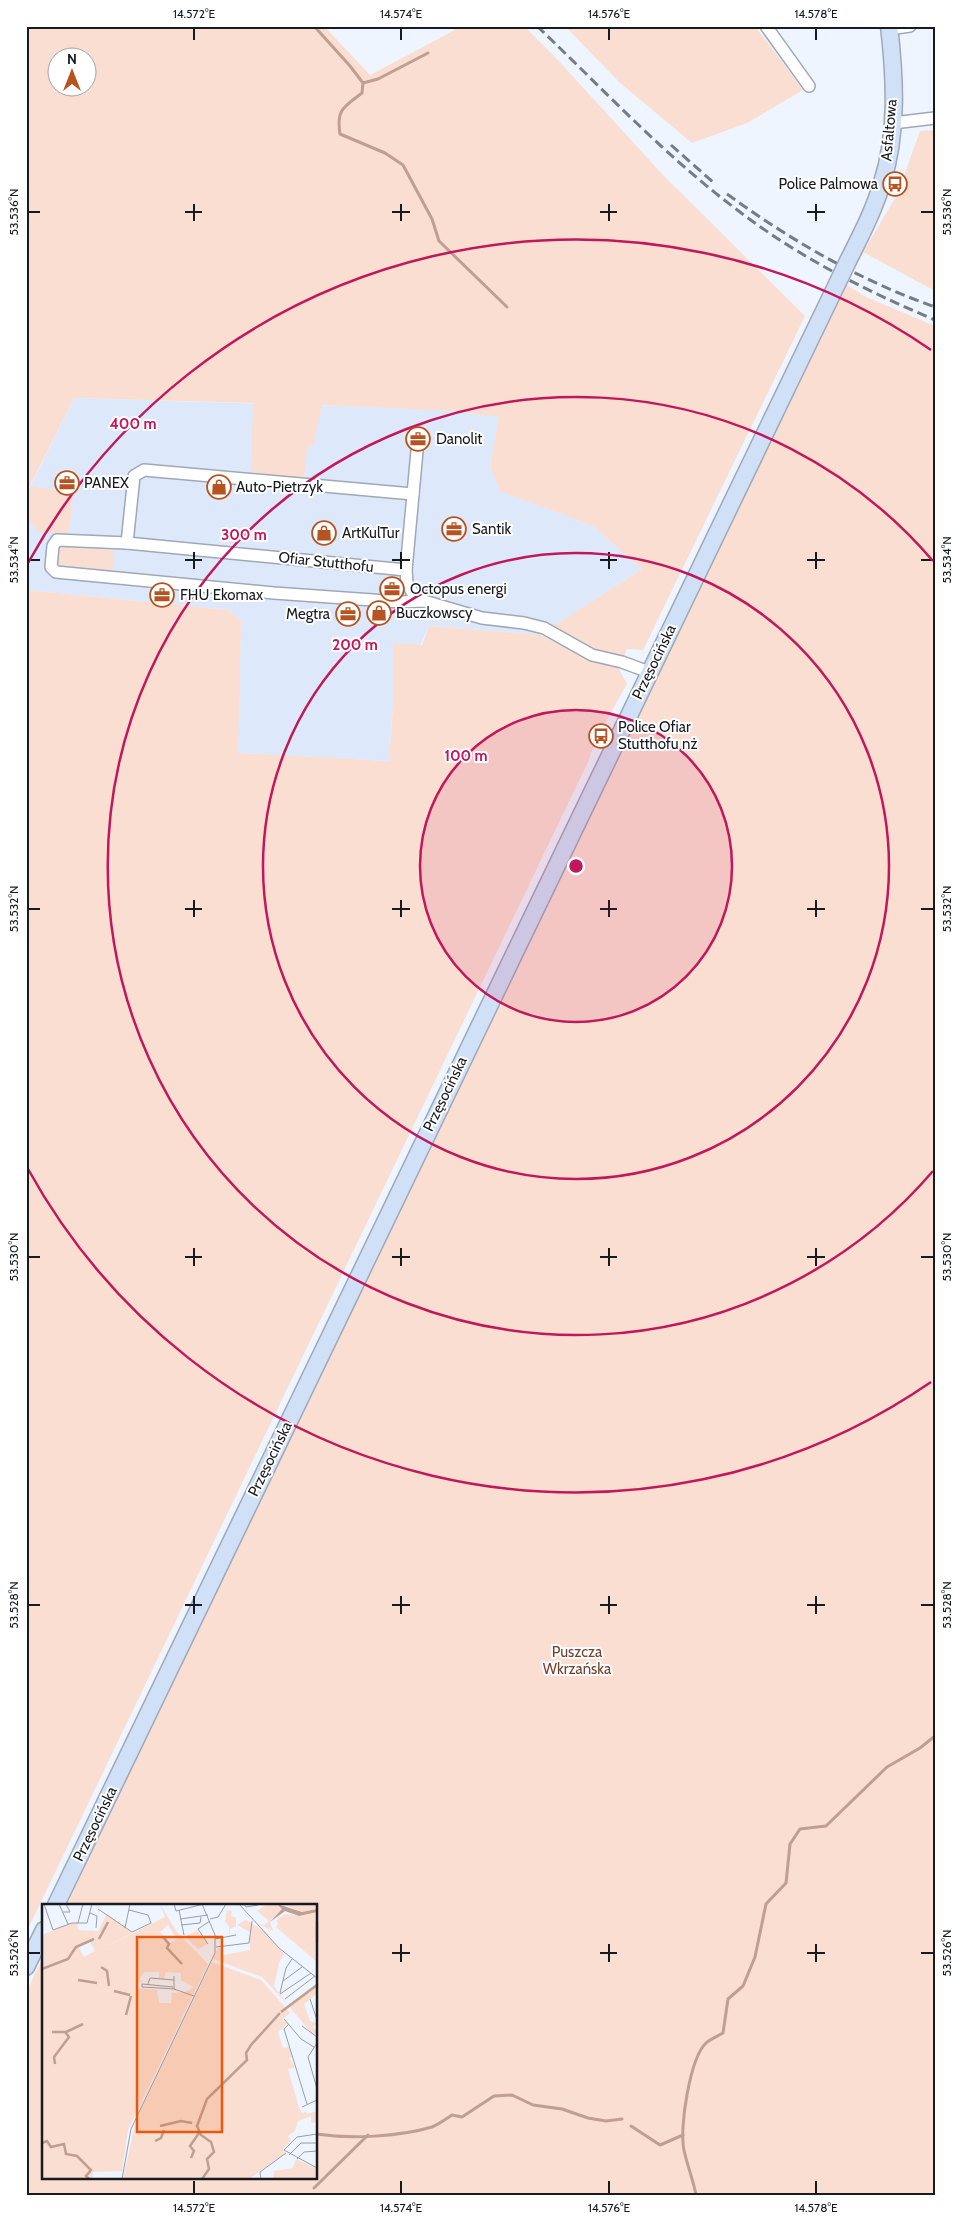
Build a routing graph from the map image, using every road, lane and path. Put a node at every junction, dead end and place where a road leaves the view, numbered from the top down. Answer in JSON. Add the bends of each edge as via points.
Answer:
{"nodes":[{"id":1,"x":766,"y":26,"type":"edge"},
{"id":2,"x":910,"y":26,"type":"edge"},
{"id":3,"x":889,"y":28,"type":"edge"},
{"id":4,"x":809,"y":86,"type":"dead end"},
{"id":5,"x":935,"y":118,"type":"edge"},
{"id":6,"x":892,"y":123,"type":"junction"},
{"id":7,"x":837,"y":284,"type":"joint"},
{"id":8,"x":417,"y":451,"type":"dead end"},
{"id":9,"x":413,"y":494,"type":"junction"},
{"id":10,"x":127,"y":543,"type":"junction"},
{"id":11,"x":406,"y":570,"type":"junction"},
{"id":12,"x":424,"y":601,"type":"junction"},
{"id":13,"x":649,"y":672,"type":"junction"},
{"id":14,"x":56,"y":1904,"type":"edge"},
{"id":15,"x":42,"y":1934,"type":"edge"},
{"id":16,"x":26,"y":1967,"type":"edge"}],
"edges":[{"from":1,"to":4,"type":"street"},
{"from":2,"to":3,"type":"street"},
{"from":3,"to":6,"type":"street","name":"Asfaltowa"},
{"from":5,"to":6,"type":"street"},
{"from":6,"to":7,"type":"street","name":"Asfaltowa","bridge":true,"via":[[882,183]]},
{"from":7,"to":13,"type":"street","name":"Przęsocińska"},
{"from":8,"to":9,"type":"street"},
{"from":9,"to":10,"type":"street","via":[[144,470],[134,476]]},
{"from":9,"to":11,"type":"street"},
{"from":10,"to":11,"type":"street","name":"Ofiar Stutthofu"},
{"from":10,"to":12,"type":"street","name":"Ofiar Stutthofu","via":[[57,540],[53,546],[52,567],[56,572],[274,593]]},
{"from":11,"to":12,"type":"street","via":[[412,592]]},
{"from":12,"to":13,"type":"street","name":"Ofiar Stutthofu","via":[[469,615],[544,628],[592,655]]},
{"from":13,"to":14,"type":"street","name":"Przęsocińska"},
{"from":15,"to":16,"type":"street"}]}
